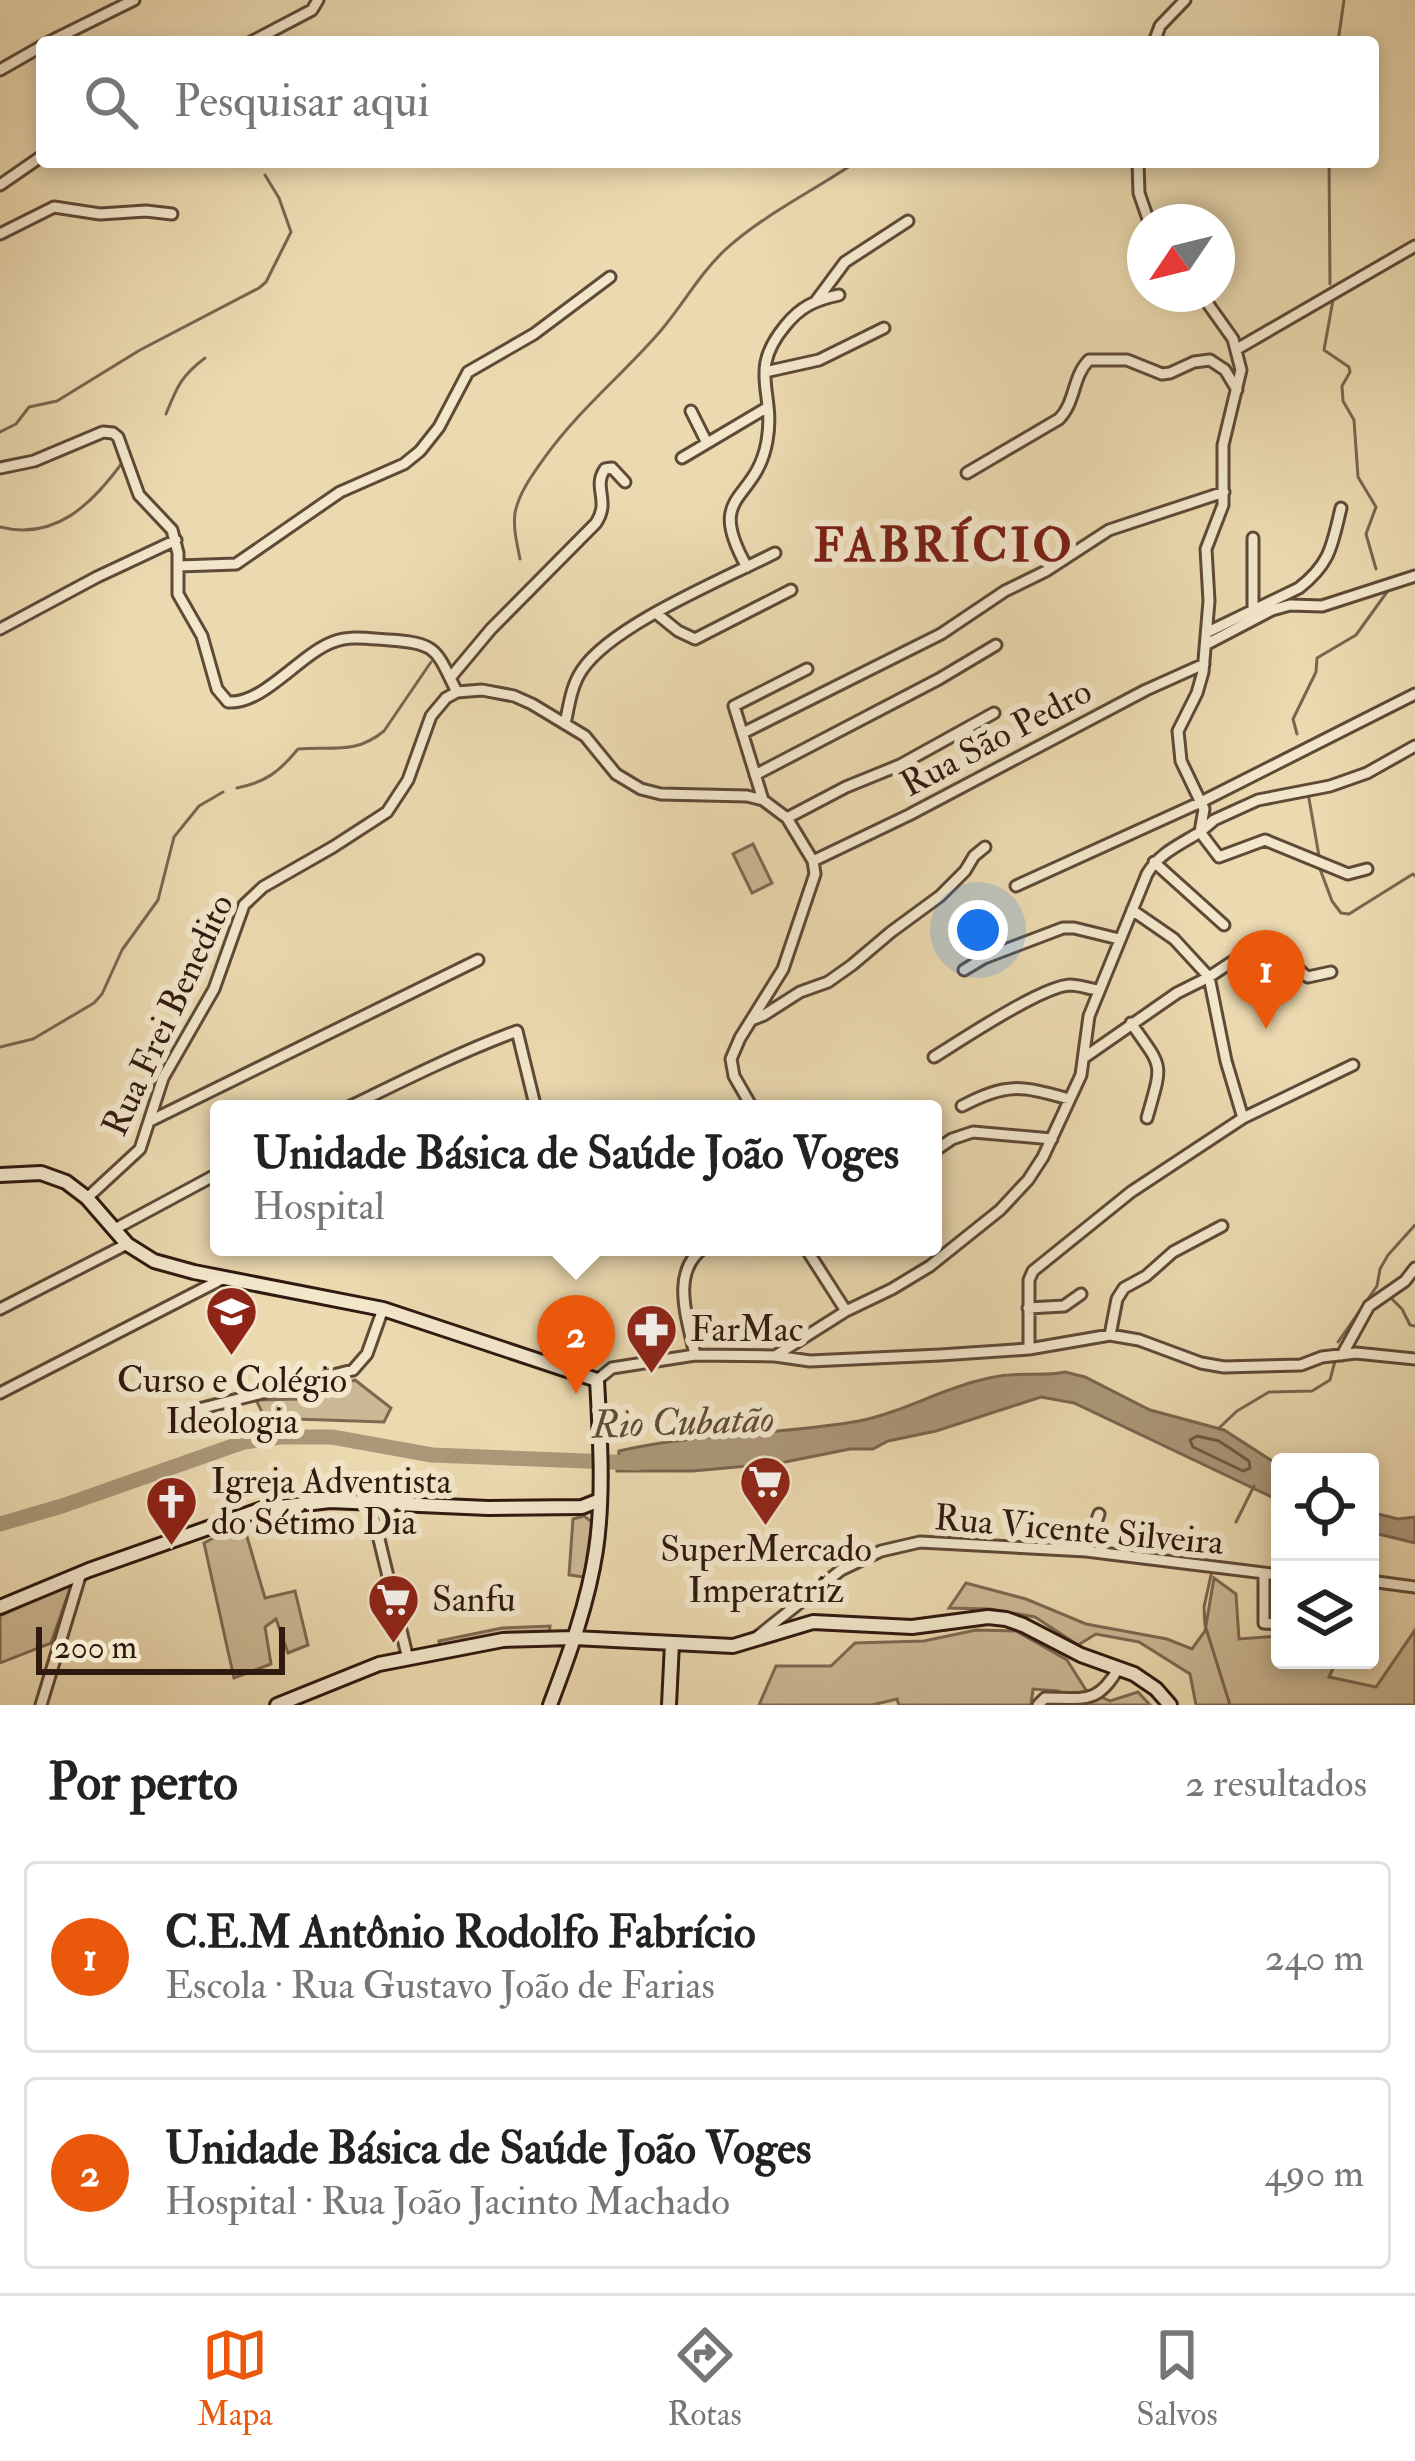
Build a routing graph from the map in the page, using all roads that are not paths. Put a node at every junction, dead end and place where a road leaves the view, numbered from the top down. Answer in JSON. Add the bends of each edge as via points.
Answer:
{"nodes":[{"id":1,"x":134,"y":0,"type":"edge"},
{"id":2,"x":318,"y":0,"type":"edge"},
{"id":3,"x":1185,"y":0,"type":"edge"},
{"id":4,"x":62,"y":36,"type":"edge"},
{"id":5,"x":263,"y":36,"type":"edge"},
{"id":6,"x":1157,"y":36,"type":"edge"},
{"id":7,"x":36,"y":50,"type":"edge"},
{"id":8,"x":0,"y":70,"type":"edge"},
{"id":9,"x":36,"y":160,"type":"edge"},
{"id":10,"x":1138,"y":168,"type":"edge"},
{"id":11,"x":0,"y":185,"type":"edge"},
{"id":12,"x":1143,"y":204,"type":"edge"},
{"id":13,"x":172,"y":214,"type":"dead end"},
{"id":14,"x":908,"y":221,"type":"dead end"},
{"id":15,"x":0,"y":234,"type":"edge"},
{"id":16,"x":1415,"y":246,"type":"edge"},
{"id":17,"x":610,"y":278,"type":"dead end"},
{"id":18,"x":839,"y":295,"type":"dead end"},
{"id":19,"x":816,"y":301,"type":"junction"},
{"id":20,"x":1214,"y":312,"type":"edge"},
{"id":21,"x":884,"y":328,"type":"dead end"},
{"id":22,"x":1238,"y":349,"type":"junction"},
{"id":23,"x":764,"y":372,"type":"junction"},
{"id":24,"x":1237,"y":390,"type":"junction"},
{"id":25,"x":768,"y":407,"type":"junction"},
{"id":26,"x":691,"y":411,"type":"dead end"},
{"id":27,"x":707,"y":443,"type":"junction"},
{"id":28,"x":682,"y":458,"type":"dead end"},
{"id":29,"x":0,"y":468,"type":"edge"},
{"id":30,"x":967,"y":472,"type":"dead end"},
{"id":31,"x":625,"y":482,"type":"dead end"},
{"id":32,"x":1224,"y":492,"type":"junction"},
{"id":33,"x":1341,"y":508,"type":"dead end"},
{"id":34,"x":1252,"y":538,"type":"dead end"},
{"id":35,"x":176,"y":540,"type":"junction"},
{"id":36,"x":775,"y":553,"type":"dead end"},
{"id":37,"x":178,"y":566,"type":"junction"},
{"id":38,"x":747,"y":567,"type":"junction"},
{"id":39,"x":1415,"y":576,"type":"edge"},
{"id":40,"x":791,"y":590,"type":"dead end"},
{"id":41,"x":1253,"y":608,"type":"junction"},
{"id":42,"x":657,"y":614,"type":"junction"},
{"id":43,"x":0,"y":629,"type":"edge"},
{"id":44,"x":1208,"y":638,"type":"junction"},
{"id":45,"x":996,"y":645,"type":"dead end"},
{"id":46,"x":1204,"y":664,"type":"junction"},
{"id":47,"x":807,"y":669,"type":"dead end"},
{"id":48,"x":450,"y":678,"type":"junction"},
{"id":49,"x":457,"y":692,"type":"junction"},
{"id":50,"x":1415,"y":694,"type":"edge"},
{"id":51,"x":994,"y":713,"type":"dead end"},
{"id":52,"x":565,"y":724,"type":"junction"},
{"id":53,"x":742,"y":733,"type":"junction"},
{"id":54,"x":1415,"y":746,"type":"edge"},
{"id":55,"x":755,"y":775,"type":"junction"},
{"id":56,"x":763,"y":800,"type":"junction"},
{"id":57,"x":1201,"y":802,"type":"junction"},
{"id":58,"x":787,"y":818,"type":"junction"},
{"id":59,"x":1200,"y":832,"type":"junction"},
{"id":60,"x":985,"y":847,"type":"dead end"},
{"id":61,"x":813,"y":862,"type":"junction"},
{"id":62,"x":1154,"y":862,"type":"junction"},
{"id":63,"x":1367,"y":868,"type":"dead end"},
{"id":64,"x":1016,"y":886,"type":"dead end"},
{"id":65,"x":1132,"y":910,"type":"junction"},
{"id":66,"x":1224,"y":925,"type":"dead end"},
{"id":67,"x":1119,"y":939,"type":"junction"},
{"id":68,"x":478,"y":960,"type":"dead end"},
{"id":69,"x":964,"y":970,"type":"dead end"},
{"id":70,"x":1331,"y":972,"type":"dead end"},
{"id":71,"x":1209,"y":977,"type":"junction"},
{"id":72,"x":1098,"y":990,"type":"junction"},
{"id":73,"x":754,"y":1019,"type":"junction"},
{"id":74,"x":1131,"y":1023,"type":"junction"},
{"id":75,"x":934,"y":1057,"type":"dead end"},
{"id":76,"x":1084,"y":1057,"type":"junction"},
{"id":77,"x":1352,"y":1065,"type":"dead end"},
{"id":78,"x":1069,"y":1099,"type":"junction"},
{"id":79,"x":364,"y":1100,"type":"edge"},
{"id":80,"x":534,"y":1100,"type":"edge"},
{"id":81,"x":748,"y":1100,"type":"edge"},
{"id":82,"x":962,"y":1106,"type":"dead end"},
{"id":83,"x":1147,"y":1118,"type":"dead end"},
{"id":84,"x":1243,"y":1118,"type":"junction"},
{"id":85,"x":150,"y":1121,"type":"junction"},
{"id":86,"x":1052,"y":1139,"type":"junction"},
{"id":87,"x":942,"y":1146,"type":"edge"},
{"id":88,"x":0,"y":1175,"type":"edge"},
{"id":89,"x":210,"y":1178,"type":"edge"},
{"id":90,"x":87,"y":1198,"type":"junction"},
{"id":91,"x":1222,"y":1226,"type":"dead end"},
{"id":92,"x":113,"y":1230,"type":"junction"},
{"id":93,"x":127,"y":1244,"type":"junction"},
{"id":94,"x":695,"y":1256,"type":"edge"},
{"id":95,"x":811,"y":1256,"type":"edge"},
{"id":96,"x":941,"y":1258,"type":"joint"},
{"id":97,"x":1415,"y":1268,"type":"edge"},
{"id":98,"x":224,"y":1278,"type":"junction"},
{"id":99,"x":1081,"y":1294,"type":"dead end"},
{"id":100,"x":1028,"y":1308,"type":"junction"},
{"id":101,"x":0,"y":1309,"type":"edge"},
{"id":102,"x":383,"y":1310,"type":"junction"},
{"id":103,"x":845,"y":1311,"type":"junction"},
{"id":104,"x":1110,"y":1335,"type":"junction"},
{"id":105,"x":1029,"y":1349,"type":"junction"},
{"id":106,"x":694,"y":1355,"type":"junction"},
{"id":107,"x":1342,"y":1355,"type":"junction"},
{"id":108,"x":775,"y":1356,"type":"junction"},
{"id":109,"x":1415,"y":1359,"type":"edge"},
{"id":110,"x":597,"y":1379,"type":"junction"},
{"id":111,"x":0,"y":1393,"type":"edge"},
{"id":112,"x":179,"y":1414,"type":"dead end"},
{"id":113,"x":600,"y":1496,"type":"junction"},
{"id":114,"x":370,"y":1502,"type":"junction"},
{"id":115,"x":582,"y":1507,"type":"junction"},
{"id":116,"x":1099,"y":1514,"type":"dead end"},
{"id":117,"x":599,"y":1517,"type":"junction"},
{"id":118,"x":1086,"y":1551,"type":"junction"},
{"id":119,"x":81,"y":1573,"type":"junction"},
{"id":120,"x":1264,"y":1574,"type":"junction"},
{"id":121,"x":1271,"y":1574,"type":"edge"},
{"id":122,"x":1379,"y":1582,"type":"edge"},
{"id":123,"x":1415,"y":1586,"type":"edge"},
{"id":124,"x":0,"y":1607,"type":"edge"},
{"id":125,"x":1271,"y":1623,"type":"edge"},
{"id":126,"x":758,"y":1636,"type":"junction"},
{"id":127,"x":574,"y":1638,"type":"junction"},
{"id":128,"x":672,"y":1643,"type":"junction"},
{"id":129,"x":408,"y":1659,"type":"junction"},
{"id":130,"x":1118,"y":1669,"type":"junction"},
{"id":131,"x":41,"y":1705,"type":"edge"},
{"id":132,"x":277,"y":1705,"type":"edge"},
{"id":133,"x":550,"y":1705,"type":"edge"},
{"id":134,"x":669,"y":1705,"type":"edge"},
{"id":135,"x":1039,"y":1705,"type":"edge"},
{"id":136,"x":1170,"y":1705,"type":"edge"}],
"edges":[{"from":1,"to":4,"type":"street"},
{"from":2,"to":5,"type":"street"},
{"from":3,"to":6,"type":"street"},
{"from":7,"to":8,"type":"street"},
{"from":9,"to":11,"type":"street"},
{"from":10,"to":12,"type":"street"},
{"from":13,"to":15,"type":"street","via":[[55,207]]},
{"from":14,"to":19,"type":"street","via":[[845,262]]},
{"from":16,"to":22,"type":"street"},
{"from":17,"to":37,"type":"street","via":[[469,370],[411,460],[340,492],[239,562]]},
{"from":18,"to":19,"type":"street"},
{"from":19,"to":23,"type":"street","via":[[774,339]]},
{"from":20,"to":22,"type":"street"},
{"from":21,"to":23,"type":"street","via":[[819,360]]},
{"from":22,"to":24,"type":"street"},
{"from":23,"to":25,"type":"street"},
{"from":24,"to":30,"type":"street","via":[[1210,361],[1162,374],[1127,360],[1089,360],[1059,419]]},
{"from":24,"to":32,"type":"street","via":[[1223,445]]},
{"from":25,"to":27,"type":"street"},
{"from":25,"to":38,"type":"street","via":[[762,458],[729,517]]},
{"from":26,"to":27,"type":"street"},
{"from":27,"to":28,"type":"street"},
{"from":29,"to":35,"type":"street","via":[[113,433],[139,495]]},
{"from":31,"to":48,"type":"street","via":[[612,468],[602,473],[596,523]]},
{"from":32,"to":44,"type":"street","via":[[1206,549]]},
{"from":32,"to":53,"type":"street","via":[[1109,530],[941,634]]},
{"from":33,"to":41,"type":"street","via":[[1326,563],[1299,588]]},
{"from":34,"to":41,"type":"street"},
{"from":35,"to":37,"type":"street"},
{"from":35,"to":43,"type":"street"},
{"from":36,"to":38,"type":"street"},
{"from":37,"to":48,"type":"street","via":[[178,594],[228,702],[248,700],[323,646],[350,638],[424,644]]},
{"from":38,"to":42,"type":"street"},
{"from":39,"to":44,"type":"street","via":[[1322,605],[1272,610]]},
{"from":40,"to":42,"type":"street","via":[[694,640]]},
{"from":41,"to":44,"type":"street"},
{"from":42,"to":52,"type":"street","via":[[584,668]]},
{"from":44,"to":46,"type":"street"},
{"from":45,"to":55,"type":"street"},
{"from":46,"to":57,"type":"street","via":[[1178,737]]},
{"from":46,"to":61,"type":"street","name":"Rua São Pedro"},
{"from":47,"to":53,"type":"street","via":[[734,706]]},
{"from":48,"to":49,"type":"street"},
{"from":49,"to":52,"type":"street","via":[[514,696]]},
{"from":49,"to":85,"type":"street","name":"Rua Frei Benedito","via":[[431,716],[387,812],[244,905],[221,975],[168,1067]]},
{"from":50,"to":57,"type":"street"},
{"from":51,"to":58,"type":"street"},
{"from":52,"to":56,"type":"street","via":[[641,789]]},
{"from":53,"to":55,"type":"street"},
{"from":54,"to":59,"type":"street","via":[[1334,784],[1258,800]]},
{"from":55,"to":56,"type":"street"},
{"from":56,"to":58,"type":"street"},
{"from":57,"to":59,"type":"street"},
{"from":57,"to":64,"type":"street"},
{"from":58,"to":61,"type":"street"},
{"from":59,"to":62,"type":"street"},
{"from":59,"to":63,"type":"street","via":[[1220,857],[1265,840],[1348,874]]},
{"from":60,"to":73,"type":"street","via":[[940,896],[852,965]]},
{"from":61,"to":73,"type":"street","via":[[783,969]]},
{"from":62,"to":65,"type":"street"},
{"from":62,"to":66,"type":"street"},
{"from":65,"to":67,"type":"street"},
{"from":65,"to":71,"type":"street"},
{"from":67,"to":69,"type":"street","via":[[1063,928]]},
{"from":67,"to":72,"type":"street"},
{"from":68,"to":85,"type":"street"},
{"from":70,"to":71,"type":"street","via":[[1308,977],[1280,944],[1265,940]]},
{"from":71,"to":74,"type":"street"},
{"from":71,"to":84,"type":"street"},
{"from":72,"to":75,"type":"street","via":[[1067,985],[1048,992]]},
{"from":72,"to":76,"type":"street"},
{"from":73,"to":81,"type":"street","via":[[730,1064]]},
{"from":74,"to":76,"type":"street"},
{"from":74,"to":83,"type":"street","via":[[1159,1063]]},
{"from":76,"to":78,"type":"street"},
{"from":77,"to":84,"type":"street"},
{"from":78,"to":82,"type":"street","via":[[1011,1087]]},
{"from":78,"to":86,"type":"street"},
{"from":79,"to":80,"type":"street","via":[[517,1030]]},
{"from":84,"to":100,"type":"street","via":[[1033,1270]]},
{"from":85,"to":90,"type":"street","name":"Rua Frei Benedito","via":[[140,1149]]},
{"from":86,"to":87,"type":"street","via":[[973,1132]]},
{"from":86,"to":96,"type":"street","via":[[1010,1201]]},
{"from":88,"to":90,"type":"main road","via":[[51,1175]]},
{"from":89,"to":92,"type":"street"},
{"from":90,"to":92,"type":"main road"},
{"from":91,"to":104,"type":"street","via":[[1124,1288]]},
{"from":92,"to":93,"type":"main road"},
{"from":93,"to":98,"type":"main road","via":[[159,1263]]},
{"from":93,"to":101,"type":"street"},
{"from":94,"to":106,"type":"street","via":[[684,1282]]},
{"from":95,"to":103,"type":"street"},
{"from":96,"to":103,"type":"street"},
{"from":97,"to":107,"type":"street","via":[[1369,1306]]},
{"from":98,"to":102,"type":"main road"},
{"from":98,"to":111,"type":"street"},
{"from":99,"to":100,"type":"street","via":[[1064,1306]]},
{"from":100,"to":105,"type":"street"},
{"from":102,"to":110,"type":"main road"},
{"from":102,"to":112,"type":"street","via":[[368,1354],[353,1370]]},
{"from":103,"to":108,"type":"street"},
{"from":104,"to":105,"type":"street"},
{"from":104,"to":107,"type":"street","via":[[1224,1366],[1301,1365]]},
{"from":105,"to":108,"type":"street"},
{"from":106,"to":108,"type":"street"},
{"from":106,"to":110,"type":"street","via":[[612,1368]]},
{"from":107,"to":109,"type":"street"},
{"from":110,"to":113,"type":"main road"},
{"from":113,"to":115,"type":"main road"},
{"from":113,"to":117,"type":"main road"},
{"from":114,"to":115,"type":"main road"},
{"from":114,"to":119,"type":"main road","via":[[262,1509]]},
{"from":114,"to":129,"type":"street"},
{"from":115,"to":117,"type":"main road"},
{"from":116,"to":118,"type":"street"},
{"from":117,"to":127,"type":"main road"},
{"from":118,"to":120,"type":"street","name":"Rua Vicente Silveira"},
{"from":118,"to":126,"type":"street","name":"Rua Vicente Silveira","via":[[892,1547],[833,1574]]},
{"from":119,"to":124,"type":"main road"},
{"from":119,"to":131,"type":"street"},
{"from":120,"to":121,"type":"street","name":"Rua Vicente Silveira"},
{"from":120,"to":125,"type":"street","via":[[1264,1623]]},
{"from":122,"to":123,"type":"street"},
{"from":126,"to":128,"type":"main road","via":[[733,1646]]},
{"from":126,"to":130,"type":"main road","via":[[813,1622],[912,1627],[1006,1619]]},
{"from":127,"to":128,"type":"main road"},
{"from":127,"to":129,"type":"main road","via":[[503,1640]]},
{"from":127,"to":133,"type":"main road"},
{"from":128,"to":134,"type":"main road"},
{"from":129,"to":132,"type":"main road"},
{"from":130,"to":135,"type":"street","via":[[1098,1696],[1045,1698]]},
{"from":130,"to":136,"type":"main road","via":[[1142,1678]]}]}
